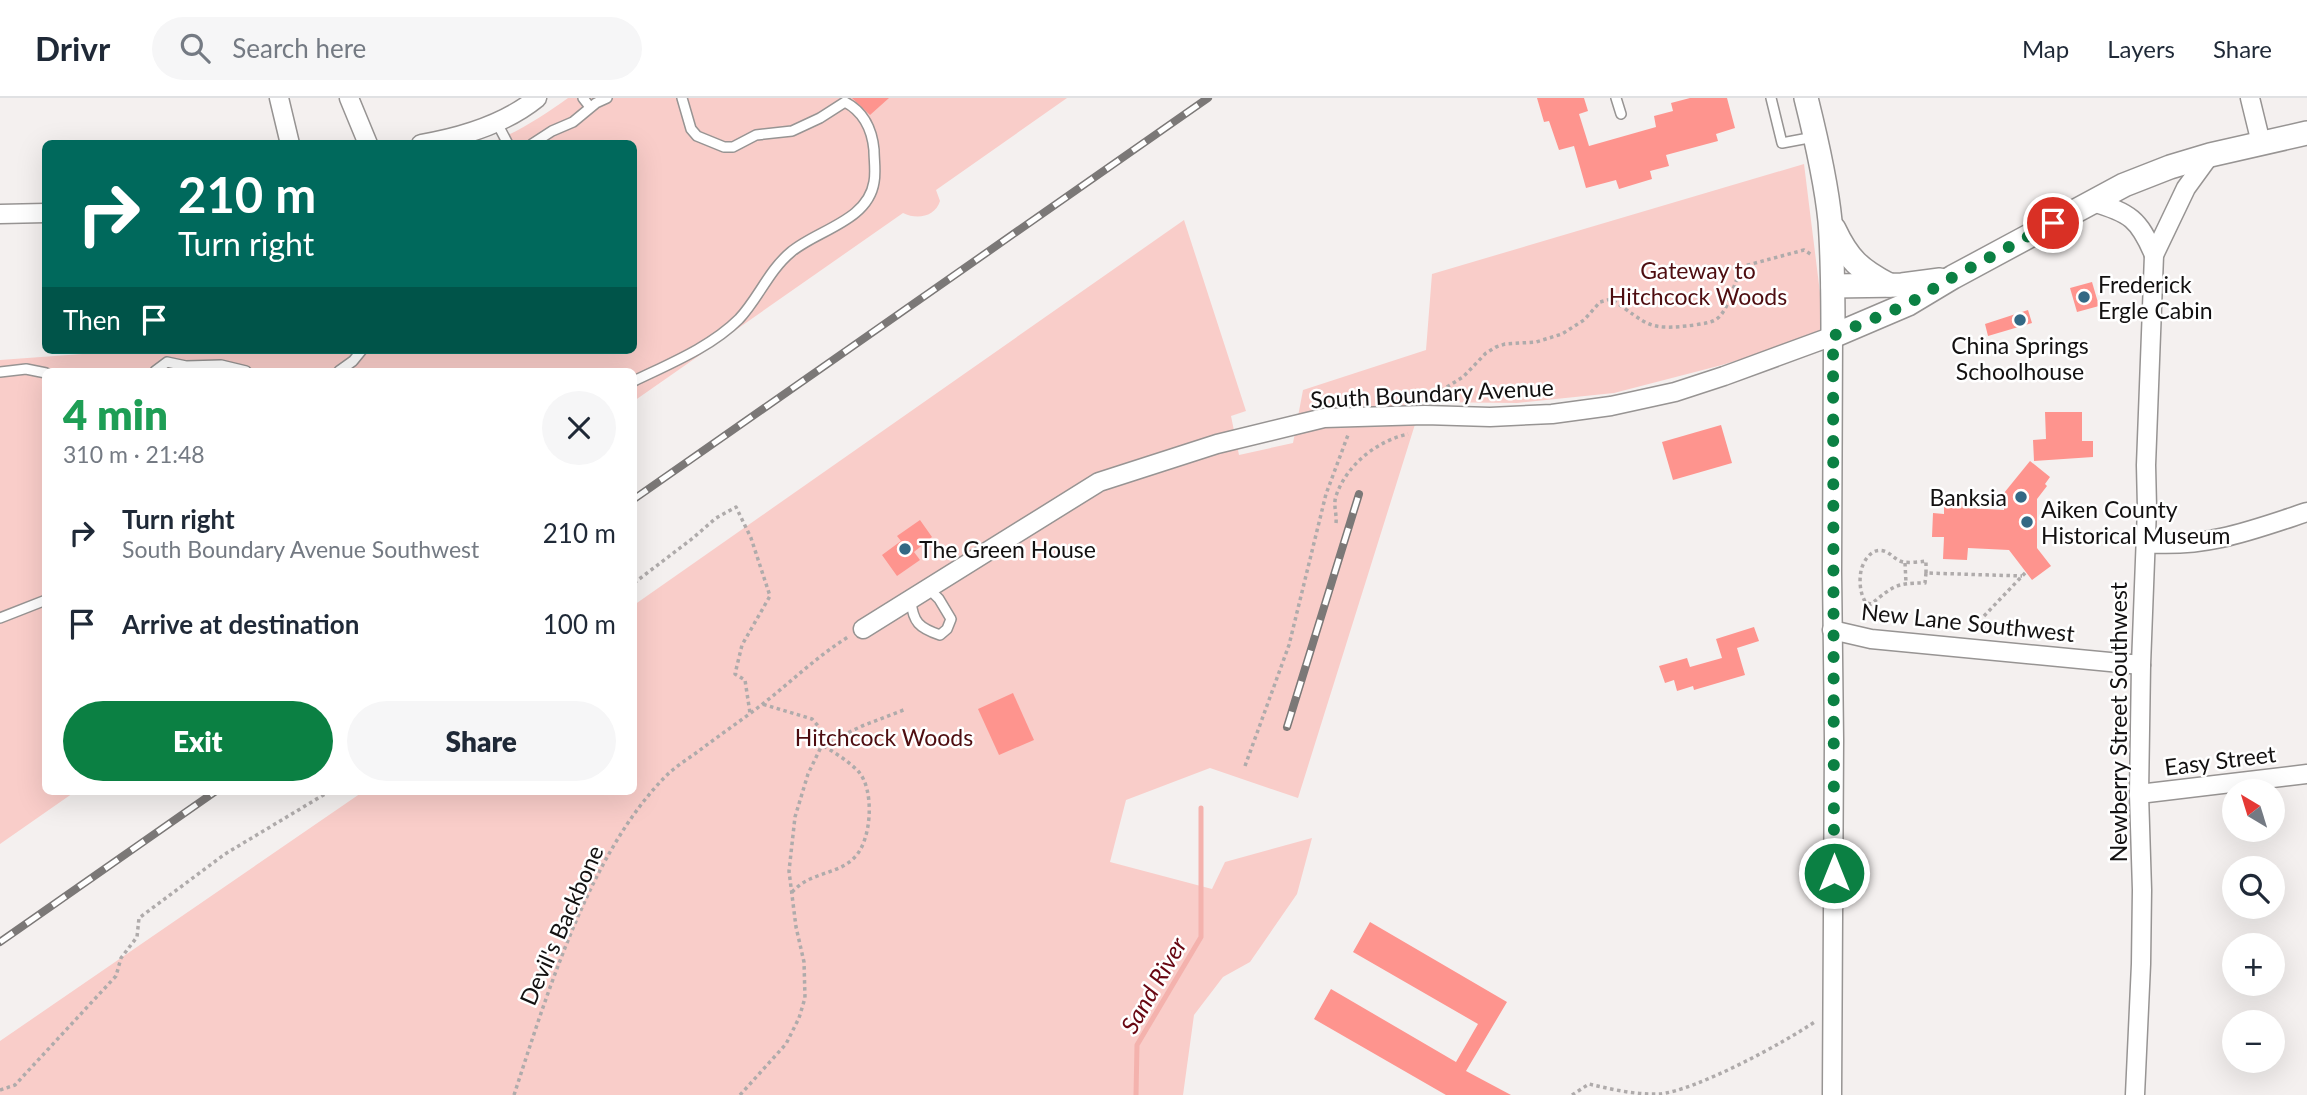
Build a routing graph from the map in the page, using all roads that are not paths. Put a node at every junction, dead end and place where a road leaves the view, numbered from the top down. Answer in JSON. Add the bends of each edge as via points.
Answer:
{"nodes":[{"id":1,"x":279,"y":98,"type":"edge"},
{"id":2,"x":349,"y":98,"type":"edge"},
{"id":3,"x":537,"y":98,"type":"edge"},
{"id":4,"x":583,"y":98,"type":"edge"},
{"id":5,"x":607,"y":98,"type":"edge"},
{"id":6,"x":682,"y":98,"type":"edge"},
{"id":7,"x":1616,"y":98,"type":"edge"},
{"id":8,"x":1771,"y":98,"type":"edge"},
{"id":9,"x":1805,"y":98,"type":"edge"},
{"id":10,"x":2250,"y":98,"type":"edge"},
{"id":11,"x":590,"y":107,"type":"junction"},
{"id":12,"x":1621,"y":114,"type":"dead end"},
{"id":13,"x":497,"y":122,"type":"junction"},
{"id":14,"x":2307,"y":133,"type":"edge"},
{"id":15,"x":1815,"y":137,"type":"junction"},
{"id":16,"x":289,"y":140,"type":"edge"},
{"id":17,"x":366,"y":140,"type":"edge"},
{"id":18,"x":435,"y":140,"type":"edge"},
{"id":19,"x":506,"y":140,"type":"edge"},
{"id":20,"x":538,"y":140,"type":"edge"},
{"id":21,"x":2261,"y":143,"type":"junction"},
{"id":22,"x":2210,"y":155,"type":"junction"},
{"id":23,"x":2093,"y":202,"type":"junction"},
{"id":24,"x":42,"y":213,"type":"edge"},
{"id":25,"x":0,"y":214,"type":"edge"},
{"id":26,"x":1830,"y":219,"type":"junction"},
{"id":27,"x":2154,"y":255,"type":"junction"},
{"id":28,"x":1953,"y":277,"type":"junction"},
{"id":29,"x":1889,"y":285,"type":"junction"},
{"id":30,"x":1833,"y":286,"type":"junction"},
{"id":31,"x":1833,"y":336,"type":"junction"},
{"id":32,"x":359,"y":354,"type":"edge"},
{"id":33,"x":159,"y":368,"type":"edge"},
{"id":34,"x":234,"y":368,"type":"edge"},
{"id":35,"x":343,"y":368,"type":"edge"},
{"id":36,"x":0,"y":372,"type":"edge"},
{"id":37,"x":42,"y":372,"type":"edge"},
{"id":38,"x":637,"y":380,"type":"edge"},
{"id":39,"x":2307,"y":512,"type":"edge"},
{"id":40,"x":2145,"y":543,"type":"junction"},
{"id":41,"x":928,"y":588,"type":"junction"},
{"id":42,"x":911,"y":601,"type":"junction"},
{"id":43,"x":42,"y":602,"type":"edge"},
{"id":44,"x":0,"y":618,"type":"edge"},
{"id":45,"x":863,"y":629,"type":"road end"},
{"id":46,"x":1832,"y":630,"type":"junction"},
{"id":47,"x":2141,"y":665,"type":"junction"},
{"id":48,"x":2307,"y":774,"type":"edge"},
{"id":49,"x":2139,"y":794,"type":"junction"},
{"id":50,"x":1832,"y":1095,"type":"edge"},
{"id":51,"x":2135,"y":1095,"type":"edge"}],
"edges":[{"from":1,"to":16,"type":"street"},
{"from":2,"to":17,"type":"street"},
{"from":3,"to":13,"type":"street"},
{"from":4,"to":11,"type":"lane"},
{"from":5,"to":11,"type":"lane"},
{"from":6,"to":38,"type":"lane","via":[[691,129],[724,147],[756,135],[792,131],[845,102],[871,130],[874,183],[858,210],[782,261],[737,321],[690,353]]},
{"from":7,"to":12,"type":"lane"},
{"from":8,"to":15,"type":"lane","via":[[1782,143]]},
{"from":9,"to":15,"type":"street"},
{"from":10,"to":21,"type":"street"},
{"from":11,"to":20,"type":"lane","via":[[573,122]]},
{"from":13,"to":18,"type":"street"},
{"from":13,"to":19,"type":"lane"},
{"from":14,"to":21,"type":"street"},
{"from":15,"to":26,"type":"street"},
{"from":21,"to":22,"type":"street"},
{"from":22,"to":23,"type":"street","via":[[2124,185]]},
{"from":22,"to":27,"type":"street","name":"Newberry Street Southwest","via":[[2186,188]]},
{"from":23,"to":27,"type":"street","via":[[2124,211],[2145,232]]},
{"from":23,"to":28,"type":"street"},
{"from":24,"to":25,"type":"street"},
{"from":26,"to":29,"type":"street","via":[[1856,265]]},
{"from":26,"to":30,"type":"street"},
{"from":27,"to":40,"type":"street","name":"Newberry Street Southwest"},
{"from":28,"to":29,"type":"street"},
{"from":28,"to":31,"type":"street","via":[[1908,304]]},
{"from":29,"to":30,"type":"street"},
{"from":30,"to":31,"type":"street"},
{"from":31,"to":41,"type":"street","name":"South Boundary Avenue","via":[[1688,388],[1611,407],[1490,417],[1324,418],[1217,444],[1099,482]]},
{"from":31,"to":46,"type":"street"},
{"from":32,"to":35,"type":"lane"},
{"from":33,"to":34,"type":"lane","via":[[167,362]]},
{"from":36,"to":37,"type":"lane"},
{"from":39,"to":40,"type":"street","via":[[2214,541]]},
{"from":40,"to":47,"type":"street","name":"Newberry Street Southwest"},
{"from":41,"to":42,"type":"street","name":"South Boundary Avenue"},
{"from":41,"to":42,"type":"lane","via":[[951,619],[940,635],[913,618]]},
{"from":42,"to":45,"type":"street","name":"South Boundary Avenue"},
{"from":43,"to":44,"type":"lane"},
{"from":46,"to":47,"type":"street","name":"New Lane Southwest","via":[[1871,639]]},
{"from":46,"to":50,"type":"street"},
{"from":47,"to":49,"type":"street","name":"Newberry Street Southwest"},
{"from":48,"to":49,"type":"street","name":"Easy Street"},
{"from":49,"to":51,"type":"street","name":"Newberry Street Southwest","via":[[2142,890]]}]}
